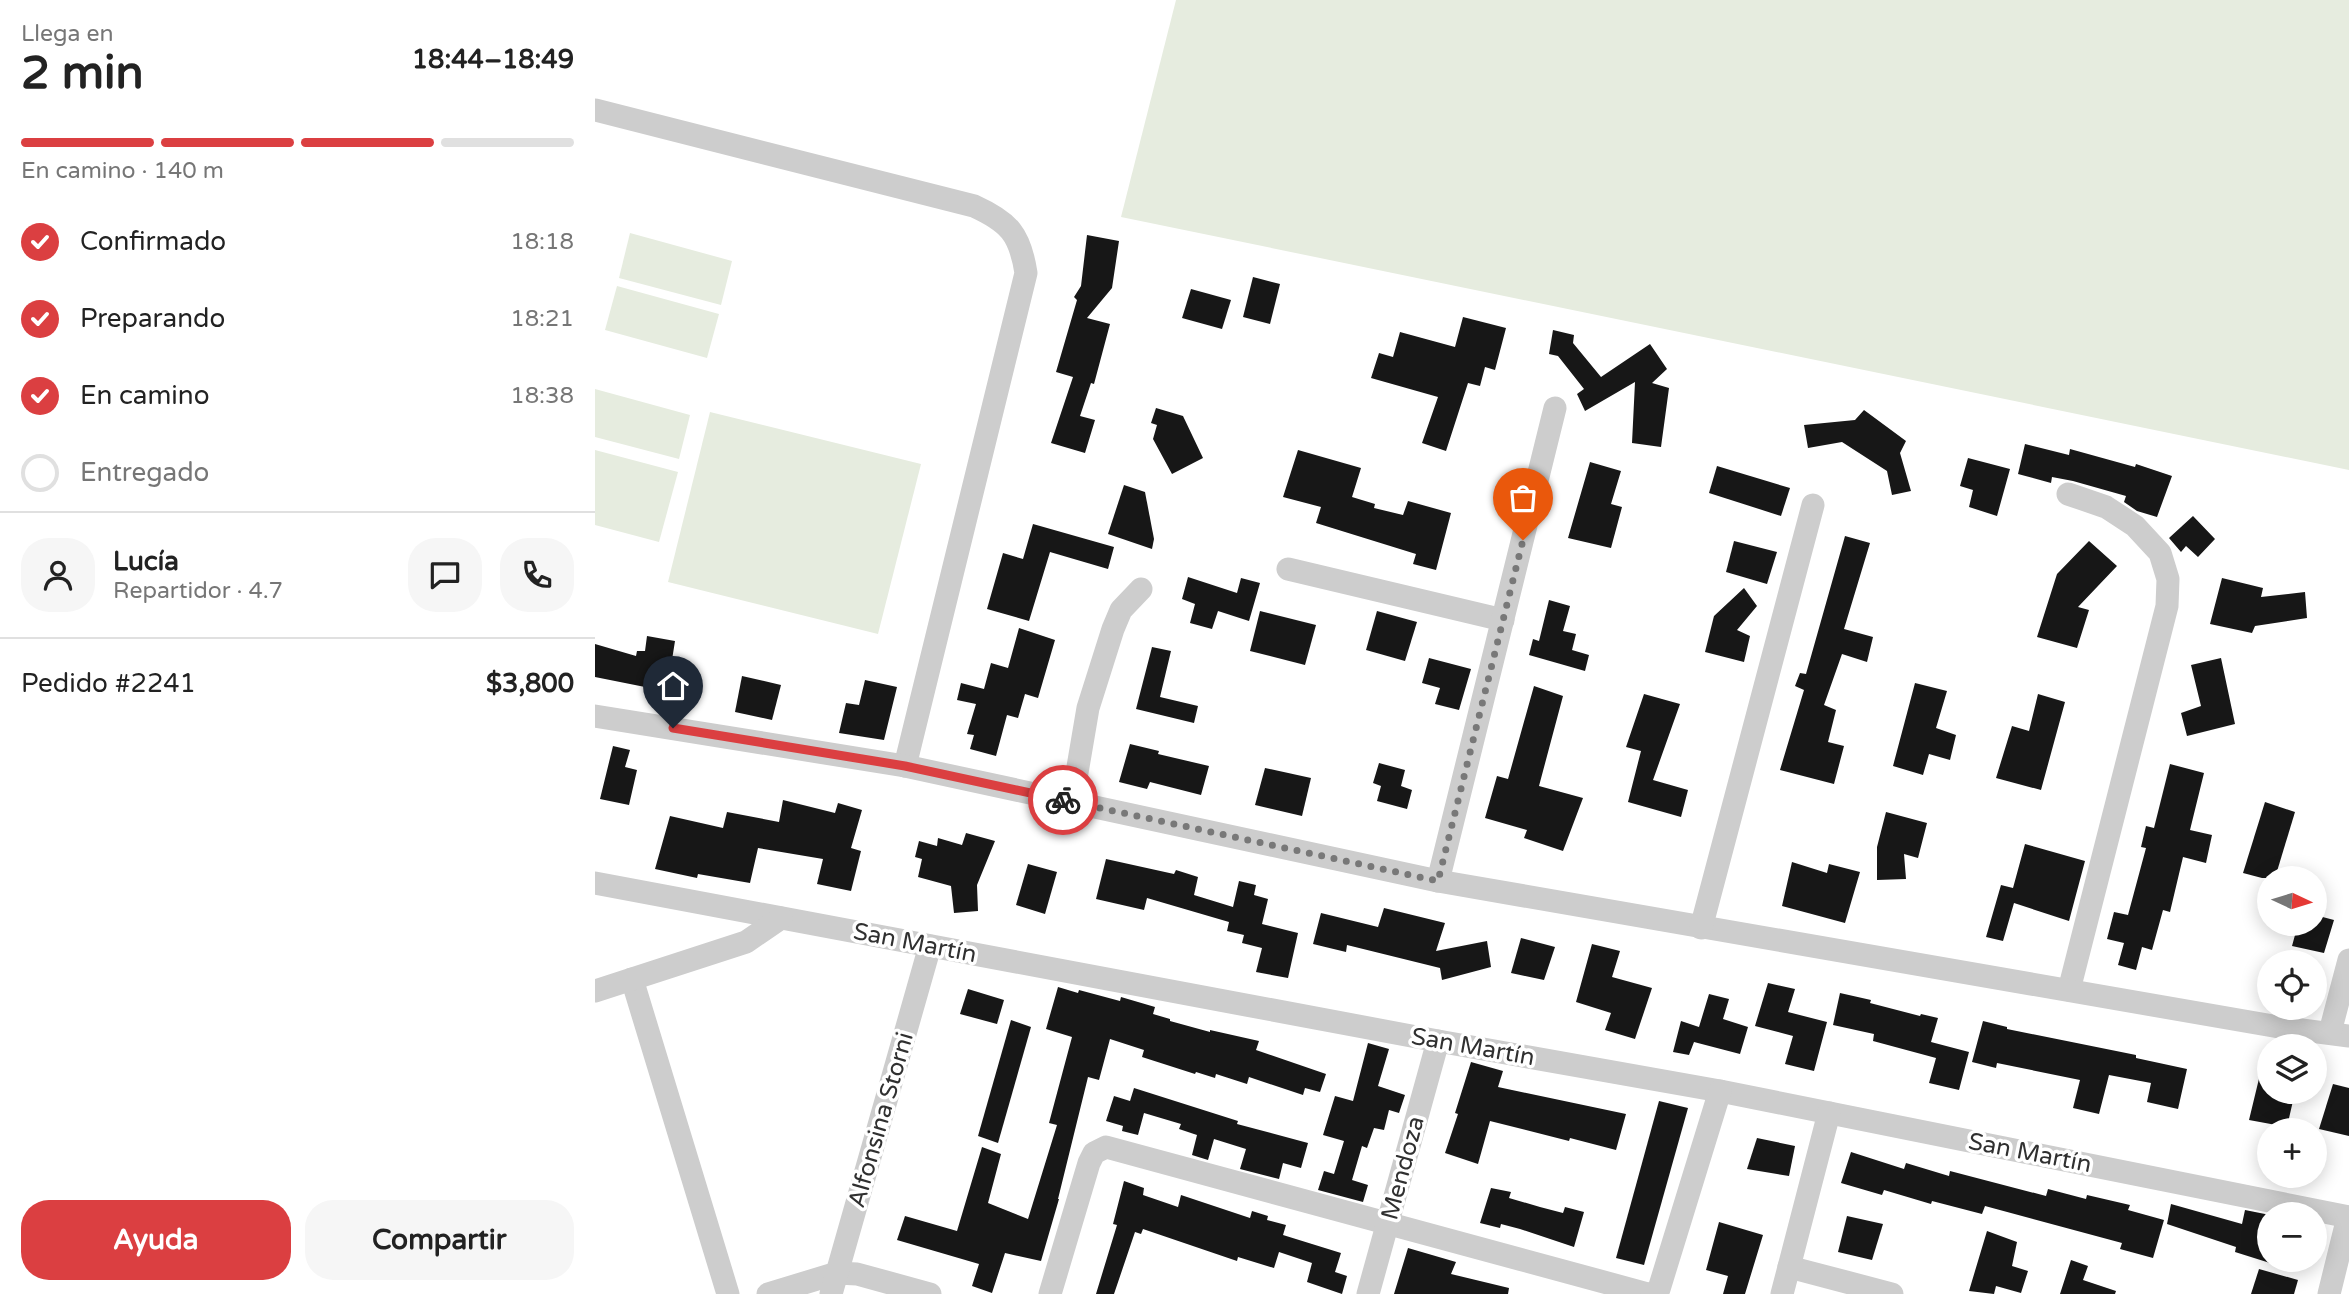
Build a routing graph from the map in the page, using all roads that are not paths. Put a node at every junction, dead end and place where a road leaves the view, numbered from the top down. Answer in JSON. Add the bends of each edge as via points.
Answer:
{"nodes":[{"id":1,"x":595,"y":110,"type":"edge"},
{"id":2,"x":1555,"y":408,"type":"dead end"},
{"id":3,"x":2068,"y":494,"type":"dead end"},
{"id":4,"x":1813,"y":505,"type":"dead end"},
{"id":5,"x":1288,"y":569,"type":"dead end"},
{"id":6,"x":1141,"y":589,"type":"dead end"},
{"id":7,"x":1503,"y":620,"type":"junction"},
{"id":8,"x":595,"y":716,"type":"edge"},
{"id":9,"x":905,"y":766,"type":"junction"},
{"id":10,"x":1072,"y":802,"type":"junction"},
{"id":11,"x":1438,"y":881,"type":"junction"},
{"id":12,"x":595,"y":883,"type":"edge"},
{"id":13,"x":781,"y":918,"type":"junction"},
{"id":14,"x":1701,"y":928,"type":"junction"},
{"id":15,"x":930,"y":946,"type":"junction"},
{"id":16,"x":2349,"y":960,"type":"edge"},
{"id":17,"x":632,"y":979,"type":"junction"},
{"id":18,"x":595,"y":990,"type":"edge"},
{"id":19,"x":2069,"y":990,"type":"junction"},
{"id":20,"x":2340,"y":1034,"type":"edge"},
{"id":21,"x":1438,"y":1041,"type":"junction"},
{"id":22,"x":1720,"y":1091,"type":"junction"},
{"id":23,"x":1829,"y":1113,"type":"junction"},
{"id":24,"x":2349,"y":1217,"type":"edge"},
{"id":25,"x":1388,"y":1225,"type":"junction"},
{"id":26,"x":1789,"y":1267,"type":"junction"},
{"id":27,"x":834,"y":1284,"type":"edge"},
{"id":28,"x":728,"y":1294,"type":"edge"},
{"id":29,"x":768,"y":1294,"type":"edge"},
{"id":30,"x":930,"y":1294,"type":"edge"},
{"id":31,"x":1050,"y":1294,"type":"edge"},
{"id":32,"x":1368,"y":1294,"type":"edge"},
{"id":33,"x":1650,"y":1294,"type":"edge"},
{"id":34,"x":1782,"y":1294,"type":"edge"},
{"id":35,"x":1892,"y":1294,"type":"edge"},
{"id":36,"x":2329,"y":1294,"type":"edge"}],
"edges":[{"from":1,"to":9,"type":"street","via":[[974,206],[996,216],[1014,232],[1023,249],[1026,273]]},
{"from":2,"to":7,"type":"street"},
{"from":3,"to":19,"type":"street","via":[[2106,507],[2135,526],[2160,553],[2168,579],[2167,606]]},
{"from":4,"to":14,"type":"street"},
{"from":5,"to":7,"type":"street"},
{"from":6,"to":10,"type":"street","via":[[1121,610],[1113,629],[1088,708]]},
{"from":7,"to":11,"type":"street"},
{"from":8,"to":9,"type":"street"},
{"from":9,"to":10,"type":"street"},
{"from":10,"to":11,"type":"street"},
{"from":11,"to":14,"type":"street"},
{"from":12,"to":13,"type":"street","name":"San Martín"},
{"from":13,"to":15,"type":"street","name":"San Martín"},
{"from":13,"to":17,"type":"street","via":[[745,942]]},
{"from":14,"to":19,"type":"street"},
{"from":15,"to":21,"type":"street","name":"San Martín"},
{"from":15,"to":27,"type":"street","name":"Alfonsina Storni"},
{"from":16,"to":20,"type":"street"},
{"from":17,"to":18,"type":"street"},
{"from":17,"to":28,"type":"street"},
{"from":19,"to":20,"type":"street"},
{"from":21,"to":22,"type":"street","name":"San Martín"},
{"from":21,"to":25,"type":"street","name":"Mendoza"},
{"from":22,"to":23,"type":"street","name":"San Martín"},
{"from":22,"to":33,"type":"street","via":[[1659,1289]]},
{"from":23,"to":24,"type":"street","name":"San Martín"},
{"from":23,"to":26,"type":"street"},
{"from":24,"to":36,"type":"street"},
{"from":25,"to":31,"type":"street","via":[[1105,1147],[1094,1153],[1089,1163]]},
{"from":25,"to":32,"type":"street","name":"Mendoza"},
{"from":25,"to":33,"type":"street"},
{"from":26,"to":34,"type":"street"},
{"from":26,"to":35,"type":"street"},
{"from":27,"to":29,"type":"street"},
{"from":27,"to":30,"type":"street","via":[[857,1274]]}]}
